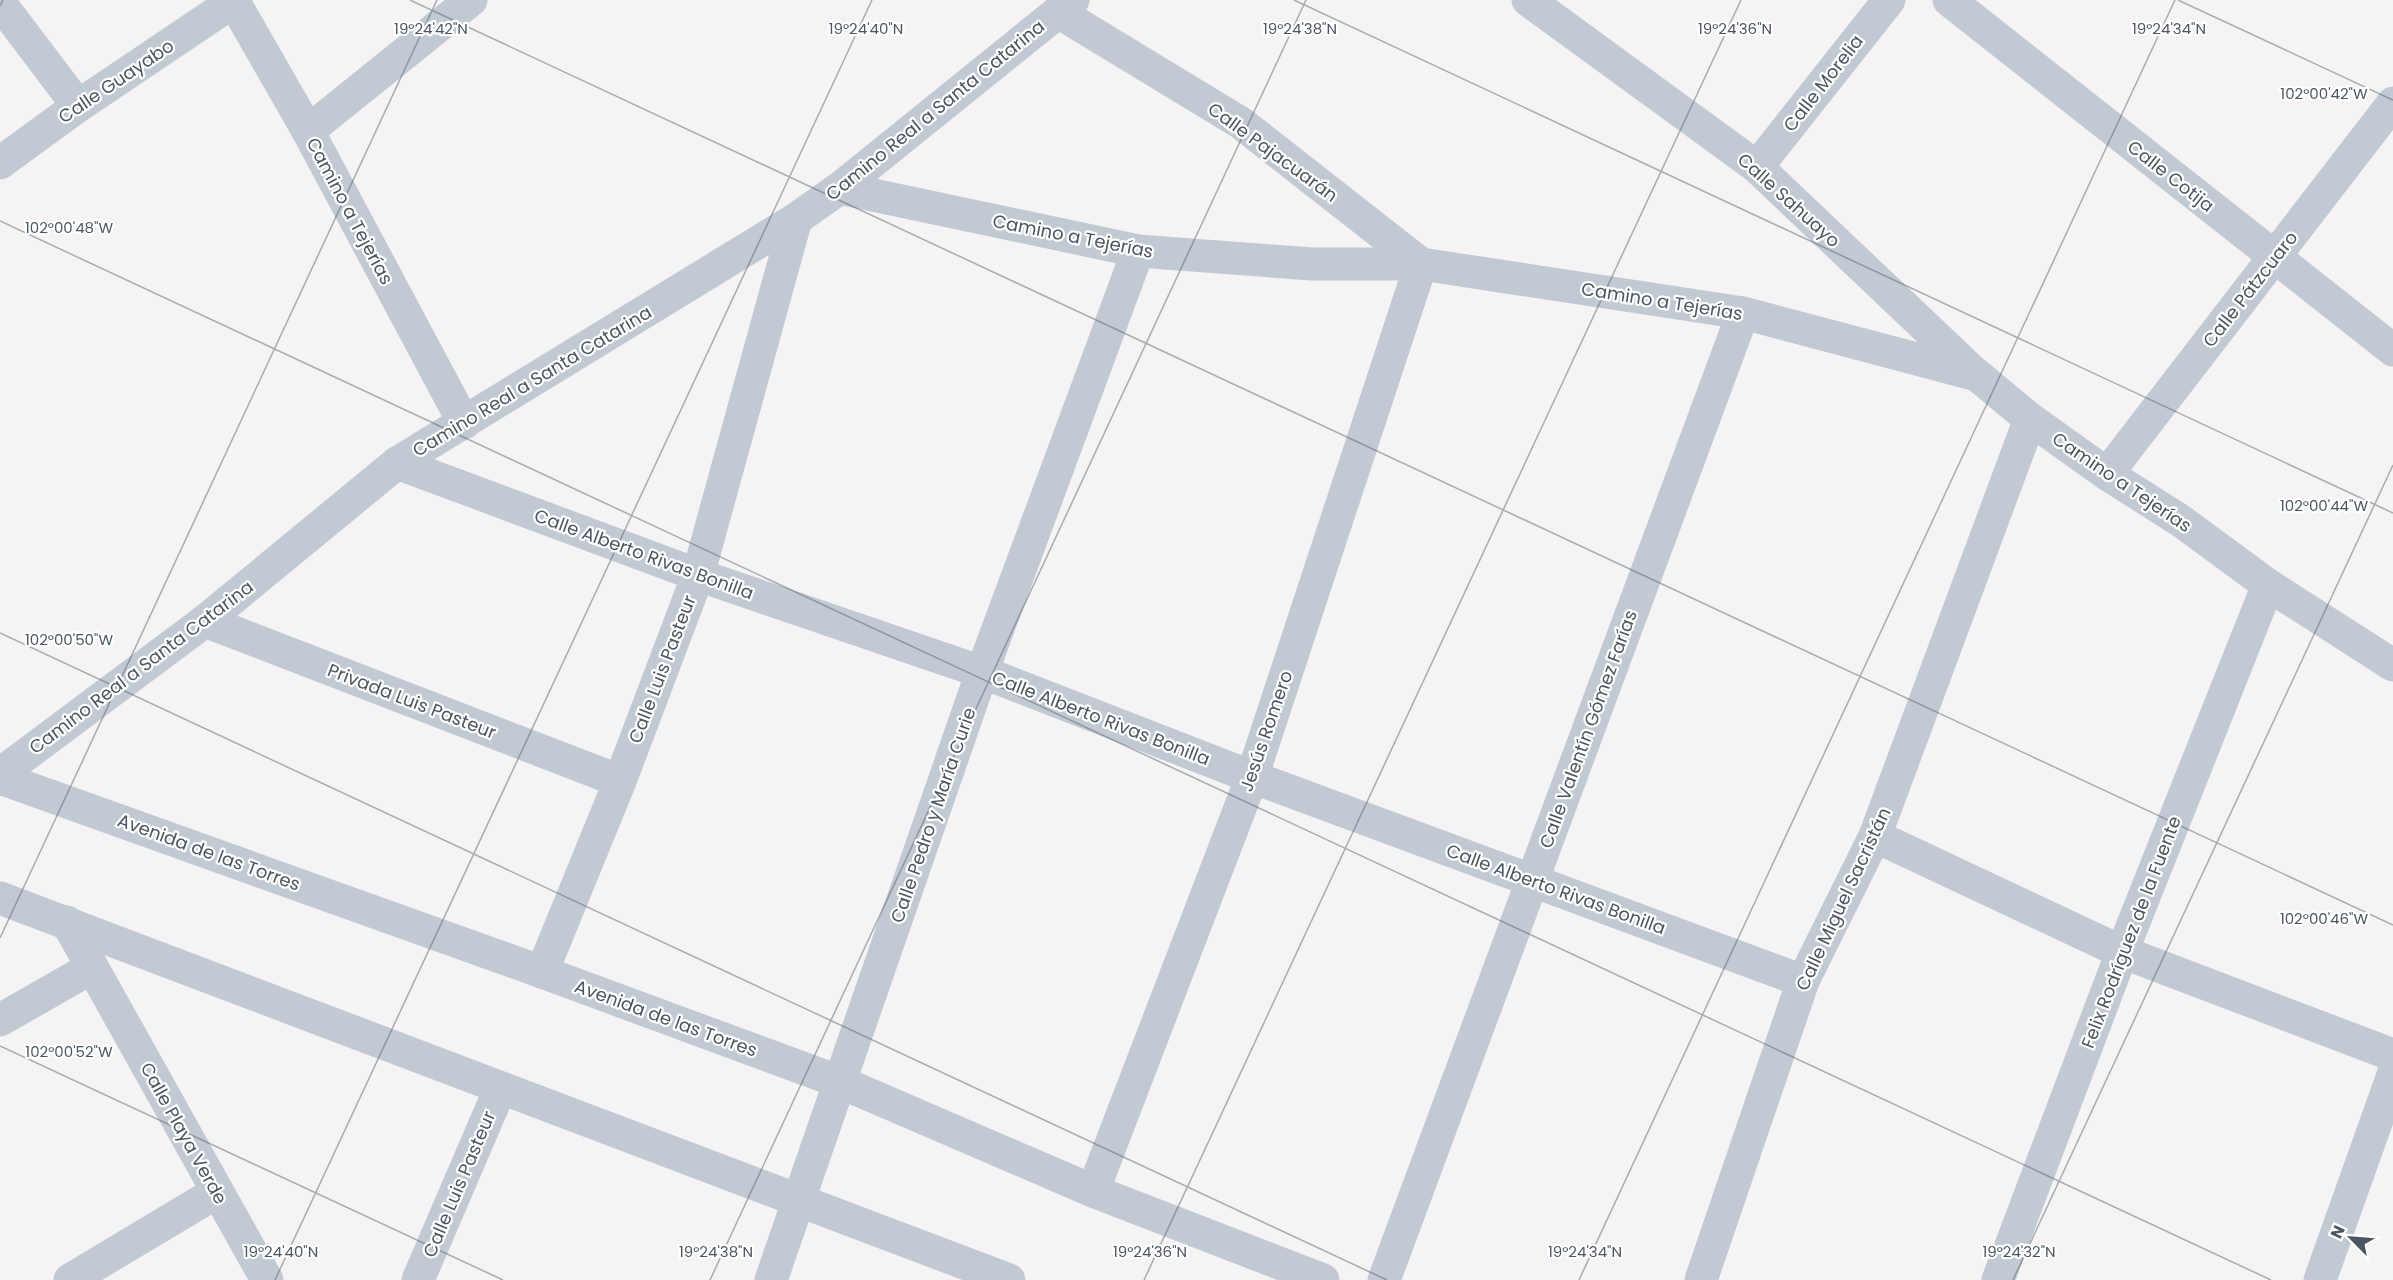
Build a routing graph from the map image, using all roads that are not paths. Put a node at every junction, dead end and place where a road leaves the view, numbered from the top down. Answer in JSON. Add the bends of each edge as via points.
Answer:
{"nodes":[{"id":1,"x":471,"y":0,"type":"edge"},
{"id":2,"x":1528,"y":0,"type":"edge"},
{"id":3,"x":1888,"y":0,"type":"edge"},
{"id":4,"x":1949,"y":0,"type":"edge"},
{"id":5,"x":234,"y":1,"type":"edge"},
{"id":6,"x":0,"y":3,"type":"edge"},
{"id":7,"x":1066,"y":6,"type":"edge"},
{"id":8,"x":2393,"y":103,"type":"edge"},
{"id":9,"x":78,"y":106,"type":"junction"},
{"id":10,"x":308,"y":131,"type":"junction"},
{"id":11,"x":0,"y":163,"type":"edge"},
{"id":12,"x":1757,"y":167,"type":"junction"},
{"id":13,"x":840,"y":188,"type":"junction"},
{"id":14,"x":796,"y":219,"type":"junction"},
{"id":15,"x":1138,"y":251,"type":"junction"},
{"id":16,"x":2274,"y":258,"type":"junction"},
{"id":17,"x":1421,"y":264,"type":"junction"},
{"id":18,"x":1743,"y":313,"type":"junction"},
{"id":19,"x":2393,"y":350,"type":"edge"},
{"id":20,"x":1977,"y":375,"type":"junction"},
{"id":21,"x":2030,"y":419,"type":"junction"},
{"id":22,"x":464,"y":423,"type":"junction"},
{"id":23,"x":397,"y":463,"type":"junction"},
{"id":24,"x":2107,"y":474,"type":"junction"},
{"id":25,"x":698,"y":574,"type":"junction"},
{"id":26,"x":2268,"y":585,"type":"junction"},
{"id":27,"x":205,"y":621,"type":"junction"},
{"id":28,"x":2393,"y":665,"type":"edge"},
{"id":29,"x":982,"y":672,"type":"junction"},
{"id":30,"x":0,"y":776,"type":"edge"},
{"id":31,"x":1252,"y":777,"type":"junction"},
{"id":32,"x":620,"y":781,"type":"junction"},
{"id":33,"x":1875,"y":836,"type":"junction"},
{"id":34,"x":1532,"y":879,"type":"junction"},
{"id":35,"x":0,"y":898,"type":"edge"},
{"id":36,"x":67,"y":922,"type":"junction"},
{"id":37,"x":2122,"y":952,"type":"junction"},
{"id":38,"x":92,"y":968,"type":"junction"},
{"id":39,"x":542,"y":972,"type":"junction"},
{"id":40,"x":1803,"y":981,"type":"junction"},
{"id":41,"x":0,"y":1020,"type":"edge"},
{"id":42,"x":2393,"y":1055,"type":"edge"},
{"id":43,"x":2393,"y":1075,"type":"edge"},
{"id":44,"x":840,"y":1082,"type":"junction"},
{"id":45,"x":500,"y":1089,"type":"junction"},
{"id":46,"x":1093,"y":1191,"type":"junction"},
{"id":47,"x":217,"y":1192,"type":"junction"},
{"id":48,"x":800,"y":1202,"type":"junction"},
{"id":49,"x":70,"y":1280,"type":"edge"},
{"id":50,"x":267,"y":1280,"type":"edge"},
{"id":51,"x":418,"y":1280,"type":"edge"},
{"id":52,"x":771,"y":1280,"type":"edge"},
{"id":53,"x":1009,"y":1280,"type":"edge"},
{"id":54,"x":1323,"y":1280,"type":"edge"},
{"id":55,"x":1384,"y":1280,"type":"edge"},
{"id":56,"x":1701,"y":1280,"type":"edge"},
{"id":57,"x":1998,"y":1280,"type":"edge"},
{"id":58,"x":2320,"y":1280,"type":"edge"}],
"edges":[{"from":1,"to":10,"type":"street"},
{"from":2,"to":12,"type":"street","name":"Calle Sahuayo"},
{"from":3,"to":12,"type":"street","name":"Calle Morelia"},
{"from":4,"to":16,"type":"street","name":"Calle Cotija"},
{"from":5,"to":9,"type":"street","name":"Calle Guayabo"},
{"from":5,"to":10,"type":"street","name":"Camino a Tejerías"},
{"from":6,"to":9,"type":"street"},
{"from":7,"to":13,"type":"street","name":"Camino Real a Santa Catarina"},
{"from":7,"to":17,"type":"street","name":"Calle Pajacuarán","via":[[1241,123]]},
{"from":8,"to":16,"type":"street","name":"Calle Pátzcuaro"},
{"from":9,"to":11,"type":"street","name":"Calle Guayabo"},
{"from":10,"to":22,"type":"street","name":"Camino a Tejerías"},
{"from":12,"to":20,"type":"street","name":"Calle Sahuayo"},
{"from":13,"to":14,"type":"street","name":"Camino Real a Santa Catarina"},
{"from":13,"to":15,"type":"street","name":"Camino a Tejerías"},
{"from":14,"to":22,"type":"street","name":"Camino Real a Santa Catarina"},
{"from":14,"to":25,"type":"street","name":"Calle Luis Pasteur"},
{"from":15,"to":17,"type":"street","name":"Camino a Tejerías","via":[[1312,264]]},
{"from":15,"to":29,"type":"street","name":"Calle Pedro y María Curie"},
{"from":16,"to":19,"type":"street","name":"Calle Cotija"},
{"from":16,"to":24,"type":"street","name":"Calle Pátzcuaro"},
{"from":17,"to":18,"type":"street","name":"Camino a Tejerías"},
{"from":17,"to":31,"type":"street","name":"Jesús Romero"},
{"from":18,"to":20,"type":"street","name":"Camino a Tejerías"},
{"from":18,"to":34,"type":"street","name":"Calle Valentín Gómez Farías"},
{"from":20,"to":21,"type":"street","name":"Camino a Tejerías"},
{"from":21,"to":24,"type":"street","name":"Camino a Tejerías"},
{"from":21,"to":33,"type":"street","name":"Calle Miguel Sacristán"},
{"from":22,"to":23,"type":"street","name":"Camino Real a Santa Catarina"},
{"from":23,"to":25,"type":"street","name":"Calle Alberto Rivas Bonilla"},
{"from":23,"to":27,"type":"street","name":"Camino Real a Santa Catarina"},
{"from":24,"to":26,"type":"street","name":"Camino a Tejerías","via":[[2181,521]]},
{"from":25,"to":29,"type":"street","name":"Calle Alberto Rivas Bonilla"},
{"from":25,"to":32,"type":"street","name":"Calle Luis Pasteur"},
{"from":26,"to":28,"type":"street","name":"Camino a Tejerías"},
{"from":26,"to":37,"type":"street","name":"Felix Rodríguez de la Fuente"},
{"from":27,"to":30,"type":"street","name":"Camino Real a Santa Catarina"},
{"from":27,"to":32,"type":"street","name":"Privada Luis Pasteur"},
{"from":29,"to":31,"type":"street","name":"Calle Alberto Rivas Bonilla"},
{"from":29,"to":44,"type":"street","name":"Calle Pedro y María Curie"},
{"from":30,"to":39,"type":"street","name":"Avenida de las Torres"},
{"from":31,"to":34,"type":"street","name":"Calle Alberto Rivas Bonilla"},
{"from":31,"to":46,"type":"street","name":"Jesús Romero"},
{"from":32,"to":39,"type":"street","name":"Calle Luis Pasteur"},
{"from":33,"to":37,"type":"street"},
{"from":33,"to":40,"type":"street","name":"Calle Miguel Sacristán"},
{"from":34,"to":40,"type":"street","name":"Calle Alberto Rivas Bonilla"},
{"from":34,"to":55,"type":"street","name":"Calle Valentín Gómez Farías"},
{"from":35,"to":36,"type":"street"},
{"from":36,"to":38,"type":"street","name":"Calle Playa Verde"},
{"from":36,"to":45,"type":"street"},
{"from":37,"to":42,"type":"street"},
{"from":37,"to":57,"type":"street","name":"Felix Rodríguez de la Fuente"},
{"from":38,"to":41,"type":"street"},
{"from":38,"to":47,"type":"street","name":"Calle Playa Verde"},
{"from":39,"to":44,"type":"street","name":"Avenida de las Torres"},
{"from":40,"to":56,"type":"street","name":"Calle Miguel Sacristán"},
{"from":43,"to":58,"type":"street"},
{"from":44,"to":46,"type":"street","name":"Avenida de las Torres"},
{"from":44,"to":48,"type":"street","name":"Calle Pedro y María Curie"},
{"from":45,"to":48,"type":"street"},
{"from":45,"to":51,"type":"street","name":"Calle Luis Pasteur"},
{"from":46,"to":54,"type":"street","name":"Avenida de las Torres"},
{"from":47,"to":49,"type":"street"},
{"from":47,"to":50,"type":"street","name":"Calle Playa Verde"},
{"from":48,"to":52,"type":"street","name":"Calle Pedro y María Curie"},
{"from":48,"to":53,"type":"street"}]}
